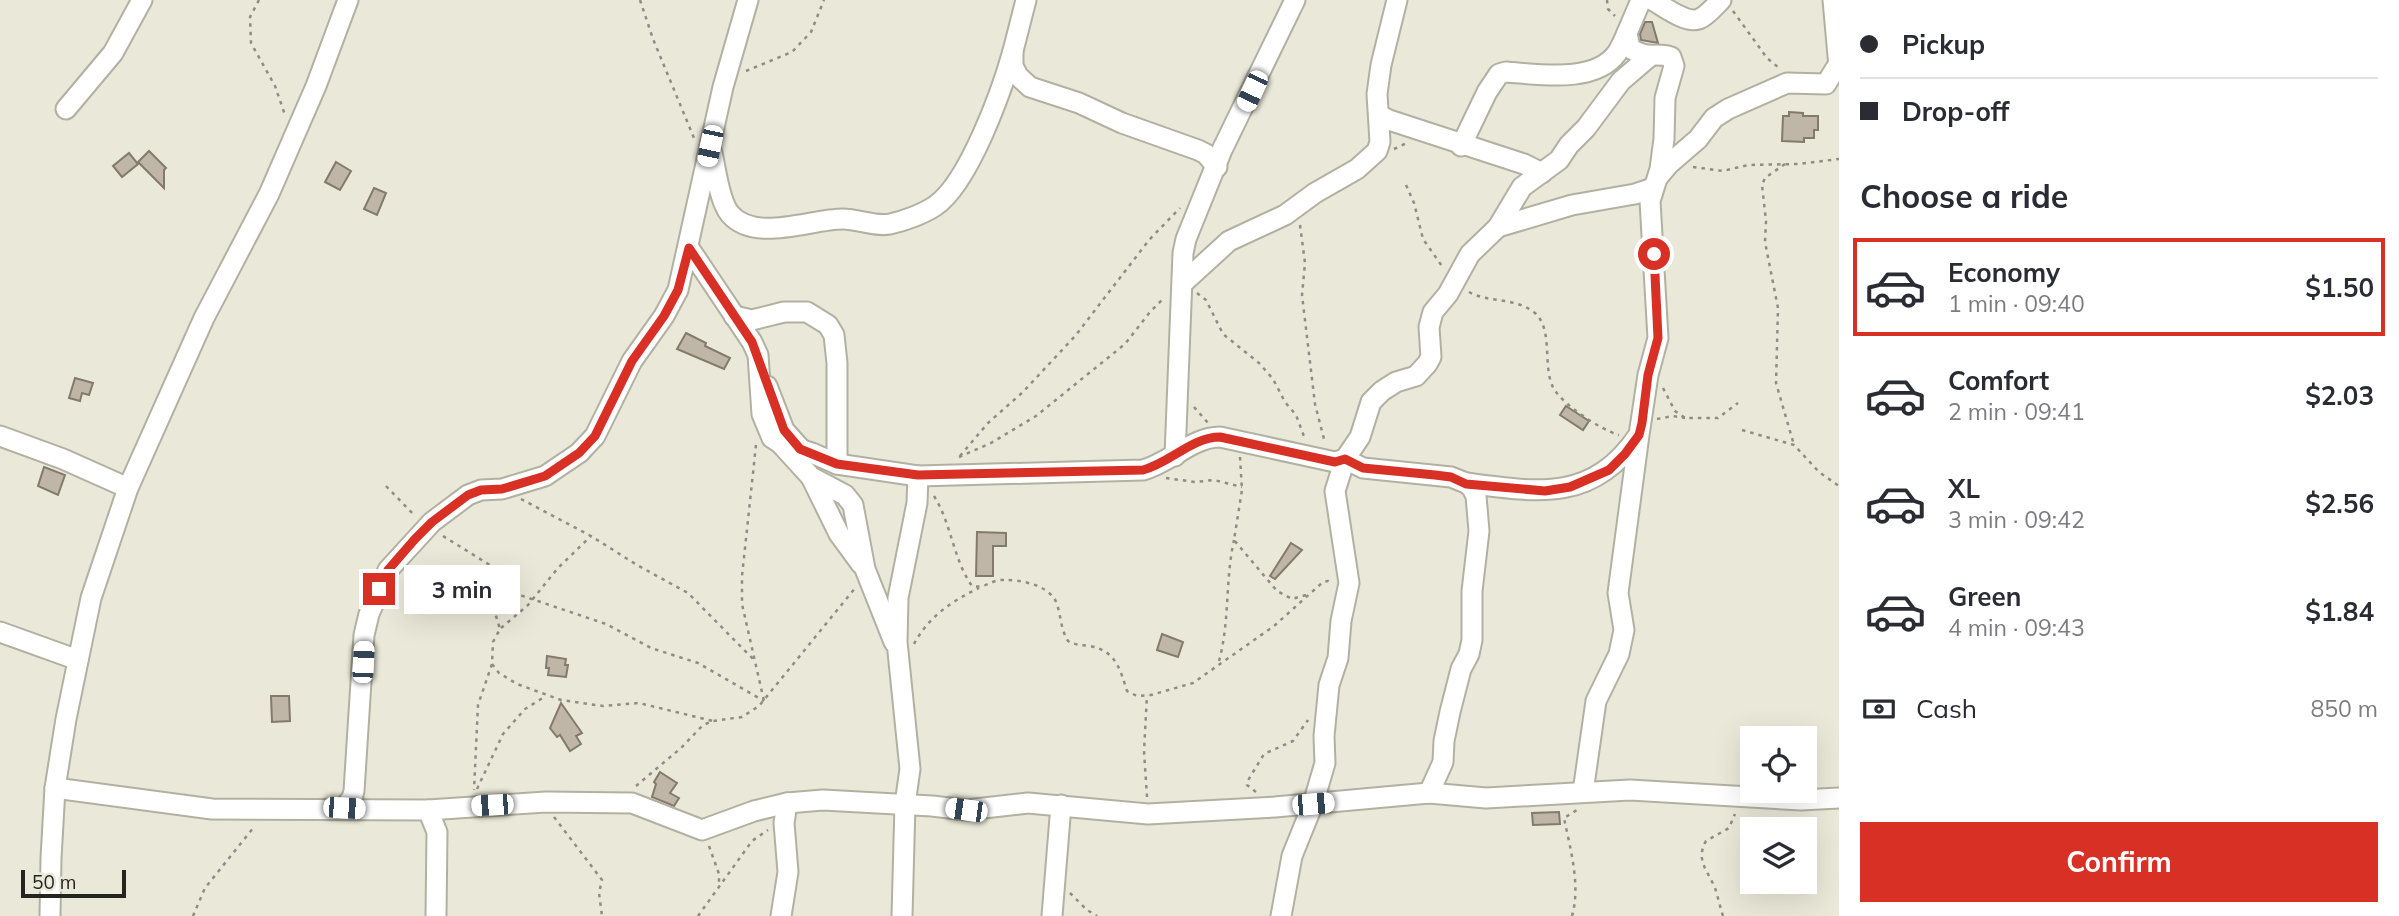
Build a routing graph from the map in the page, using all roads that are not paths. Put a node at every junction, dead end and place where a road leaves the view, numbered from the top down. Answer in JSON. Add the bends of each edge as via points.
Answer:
{"nodes":[{"id":1,"x":142,"y":0,"type":"edge"},
{"id":2,"x":348,"y":0,"type":"edge"},
{"id":3,"x":748,"y":0,"type":"edge"},
{"id":4,"x":1026,"y":0,"type":"edge"},
{"id":5,"x":1295,"y":0,"type":"edge"},
{"id":6,"x":1396,"y":0,"type":"edge"},
{"id":7,"x":1641,"y":0,"type":"edge"},
{"id":8,"x":1652,"y":0,"type":"edge"},
{"id":9,"x":1833,"y":0,"type":"edge"},
{"id":10,"x":1727,"y":5,"type":"edge"},
{"id":11,"x":1629,"y":41,"type":"junction"},
{"id":12,"x":1013,"y":51,"type":"junction"},
{"id":13,"x":1649,"y":57,"type":"junction"},
{"id":14,"x":1839,"y":65,"type":"edge"},
{"id":15,"x":1621,"y":81,"type":"junction"},
{"id":16,"x":65,"y":109,"type":"dead end"},
{"id":17,"x":1379,"y":115,"type":"junction"},
{"id":18,"x":703,"y":144,"type":"junction"},
{"id":19,"x":1461,"y":146,"type":"junction"},
{"id":20,"x":1216,"y":167,"type":"junction"},
{"id":21,"x":1542,"y":173,"type":"junction"},
{"id":22,"x":1660,"y":176,"type":"junction"},
{"id":23,"x":1498,"y":227,"type":"junction"},
{"id":24,"x":689,"y":248,"type":"junction"},
{"id":25,"x":1183,"y":283,"type":"junction"},
{"id":26,"x":734,"y":316,"type":"junction"},
{"id":27,"x":758,"y":355,"type":"junction"},
{"id":28,"x":1640,"y":429,"type":"junction"},
{"id":29,"x":0,"y":436,"type":"edge"},
{"id":30,"x":780,"y":443,"type":"junction"},
{"id":31,"x":800,"y":449,"type":"junction"},
{"id":32,"x":1175,"y":456,"type":"junction"},
{"id":33,"x":1340,"y":461,"type":"junction"},
{"id":34,"x":837,"y":464,"type":"junction"},
{"id":35,"x":1466,"y":484,"type":"junction"},
{"id":36,"x":128,"y":488,"type":"junction"},
{"id":37,"x":922,"y":489,"type":"junction"},
{"id":38,"x":0,"y":632,"type":"edge"},
{"id":39,"x":897,"y":649,"type":"junction"},
{"id":40,"x":79,"y":660,"type":"junction"},
{"id":41,"x":55,"y":788,"type":"junction"},
{"id":42,"x":1583,"y":792,"type":"junction"},
{"id":43,"x":1429,"y":793,"type":"junction"},
{"id":44,"x":1839,"y":798,"type":"edge"},
{"id":45,"x":905,"y":804,"type":"junction"},
{"id":46,"x":1313,"y":804,"type":"junction"},
{"id":47,"x":1061,"y":805,"type":"junction"},
{"id":48,"x":344,"y":808,"type":"junction"},
{"id":49,"x":428,"y":810,"type":"junction"},
{"id":50,"x":785,"y":813,"type":"junction"},
{"id":51,"x":50,"y":916,"type":"edge"},
{"id":52,"x":436,"y":916,"type":"edge"},
{"id":53,"x":781,"y":916,"type":"edge"},
{"id":54,"x":902,"y":916,"type":"edge"},
{"id":55,"x":1052,"y":916,"type":"edge"},
{"id":56,"x":1281,"y":916,"type":"edge"}],
"edges":[{"from":1,"to":16,"type":"street","via":[[113,53]]},
{"from":2,"to":36,"type":"street","via":[[270,194],[204,318]]},
{"from":3,"to":18,"type":"street"},
{"from":4,"to":12,"type":"street"},
{"from":5,"to":20,"type":"street"},
{"from":6,"to":17,"type":"street","via":[[1381,65]]},
{"from":7,"to":11,"type":"street"},
{"from":8,"to":10,"type":"street","via":[[1695,19]]},
{"from":9,"to":14,"type":"street"},
{"from":11,"to":13,"type":"street"},
{"from":11,"to":15,"type":"street"},
{"from":11,"to":19,"type":"street","via":[[1609,61],[1578,74],[1499,74]]},
{"from":12,"to":18,"type":"street","via":[[990,117],[949,193],[935,206],[890,224],[834,219],[754,228],[741,223],[724,204]]},
{"from":12,"to":20,"type":"street","via":[[1014,71],[1030,87],[1198,150]]},
{"from":13,"to":15,"type":"street"},
{"from":13,"to":22,"type":"street","via":[[1667,55],[1674,66],[1665,98]]},
{"from":14,"to":22,"type":"street","via":[[1826,84],[1787,83],[1728,109]]},
{"from":15,"to":21,"type":"street","via":[[1559,160]]},
{"from":17,"to":19,"type":"street"},
{"from":17,"to":25,"type":"street","via":[[1377,151],[1357,169],[1285,215],[1229,241]]},
{"from":18,"to":24,"type":"street"},
{"from":19,"to":21,"type":"street"},
{"from":20,"to":25,"type":"street","via":[[1185,239]]},
{"from":21,"to":23,"type":"street","via":[[1522,187]]},
{"from":22,"to":23,"type":"street","via":[[1635,194],[1572,205]]},
{"from":22,"to":28,"type":"street","via":[[1650,201],[1658,338]]},
{"from":23,"to":33,"type":"street","via":[[1470,254],[1433,312],[1427,364],[1416,376],[1396,382],[1371,402],[1360,438]]},
{"from":24,"to":26,"type":"street"},
{"from":24,"to":48,"type":"street","via":[[678,290],[632,361],[595,436],[545,476],[468,495],[428,526],[388,570],[364,635],[354,791]]},
{"from":25,"to":32,"type":"street"},
{"from":26,"to":27,"type":"street"},
{"from":26,"to":34,"type":"street","via":[[752,320],[784,312],[807,313],[828,325],[834,335],[837,363]]},
{"from":27,"to":30,"type":"street","via":[[762,414],[772,438]]},
{"from":27,"to":31,"type":"street","via":[[784,430]]},
{"from":28,"to":35,"type":"street","via":[[1609,470],[1570,487],[1545,491]]},
{"from":28,"to":42,"type":"street","via":[[1618,593],[1624,630],[1619,654],[1596,701]]},
{"from":29,"to":36,"type":"street"},
{"from":30,"to":31,"type":"street"},
{"from":30,"to":39,"type":"street","via":[[811,477],[845,495],[852,505],[865,569]]},
{"from":31,"to":34,"type":"street"},
{"from":32,"to":33,"type":"street","via":[[1211,437]]},
{"from":32,"to":37,"type":"street","via":[[1143,470],[943,474]]},
{"from":33,"to":35,"type":"street","via":[[1363,468],[1451,477]]},
{"from":33,"to":46,"type":"street","via":[[1335,491],[1349,577],[1338,658],[1329,685],[1325,763]]},
{"from":34,"to":37,"type":"street"},
{"from":35,"to":43,"type":"street","via":[[1476,496],[1479,531],[1472,640],[1461,669],[1443,762]]},
{"from":36,"to":40,"type":"street","via":[[91,598]]},
{"from":37,"to":39,"type":"street","via":[[898,598]]},
{"from":38,"to":40,"type":"street"},
{"from":39,"to":45,"type":"street","via":[[910,769]]},
{"from":40,"to":41,"type":"street"},
{"from":41,"to":48,"type":"street","via":[[212,809]]},
{"from":41,"to":51,"type":"street"},
{"from":42,"to":43,"type":"street","via":[[1486,798]]},
{"from":42,"to":44,"type":"street"},
{"from":43,"to":46,"type":"street"},
{"from":45,"to":47,"type":"street","via":[[966,810],[1014,803]]},
{"from":45,"to":50,"type":"street","via":[[823,800]]},
{"from":45,"to":54,"type":"street"},
{"from":46,"to":47,"type":"street","via":[[1148,814]]},
{"from":46,"to":56,"type":"street","via":[[1293,856]]},
{"from":47,"to":55,"type":"street"},
{"from":48,"to":49,"type":"street"},
{"from":49,"to":50,"type":"street","via":[[546,802],[632,803],[702,830],[754,811]]},
{"from":49,"to":52,"type":"street","via":[[437,832]]},
{"from":50,"to":53,"type":"street","via":[[788,872]]}]}
